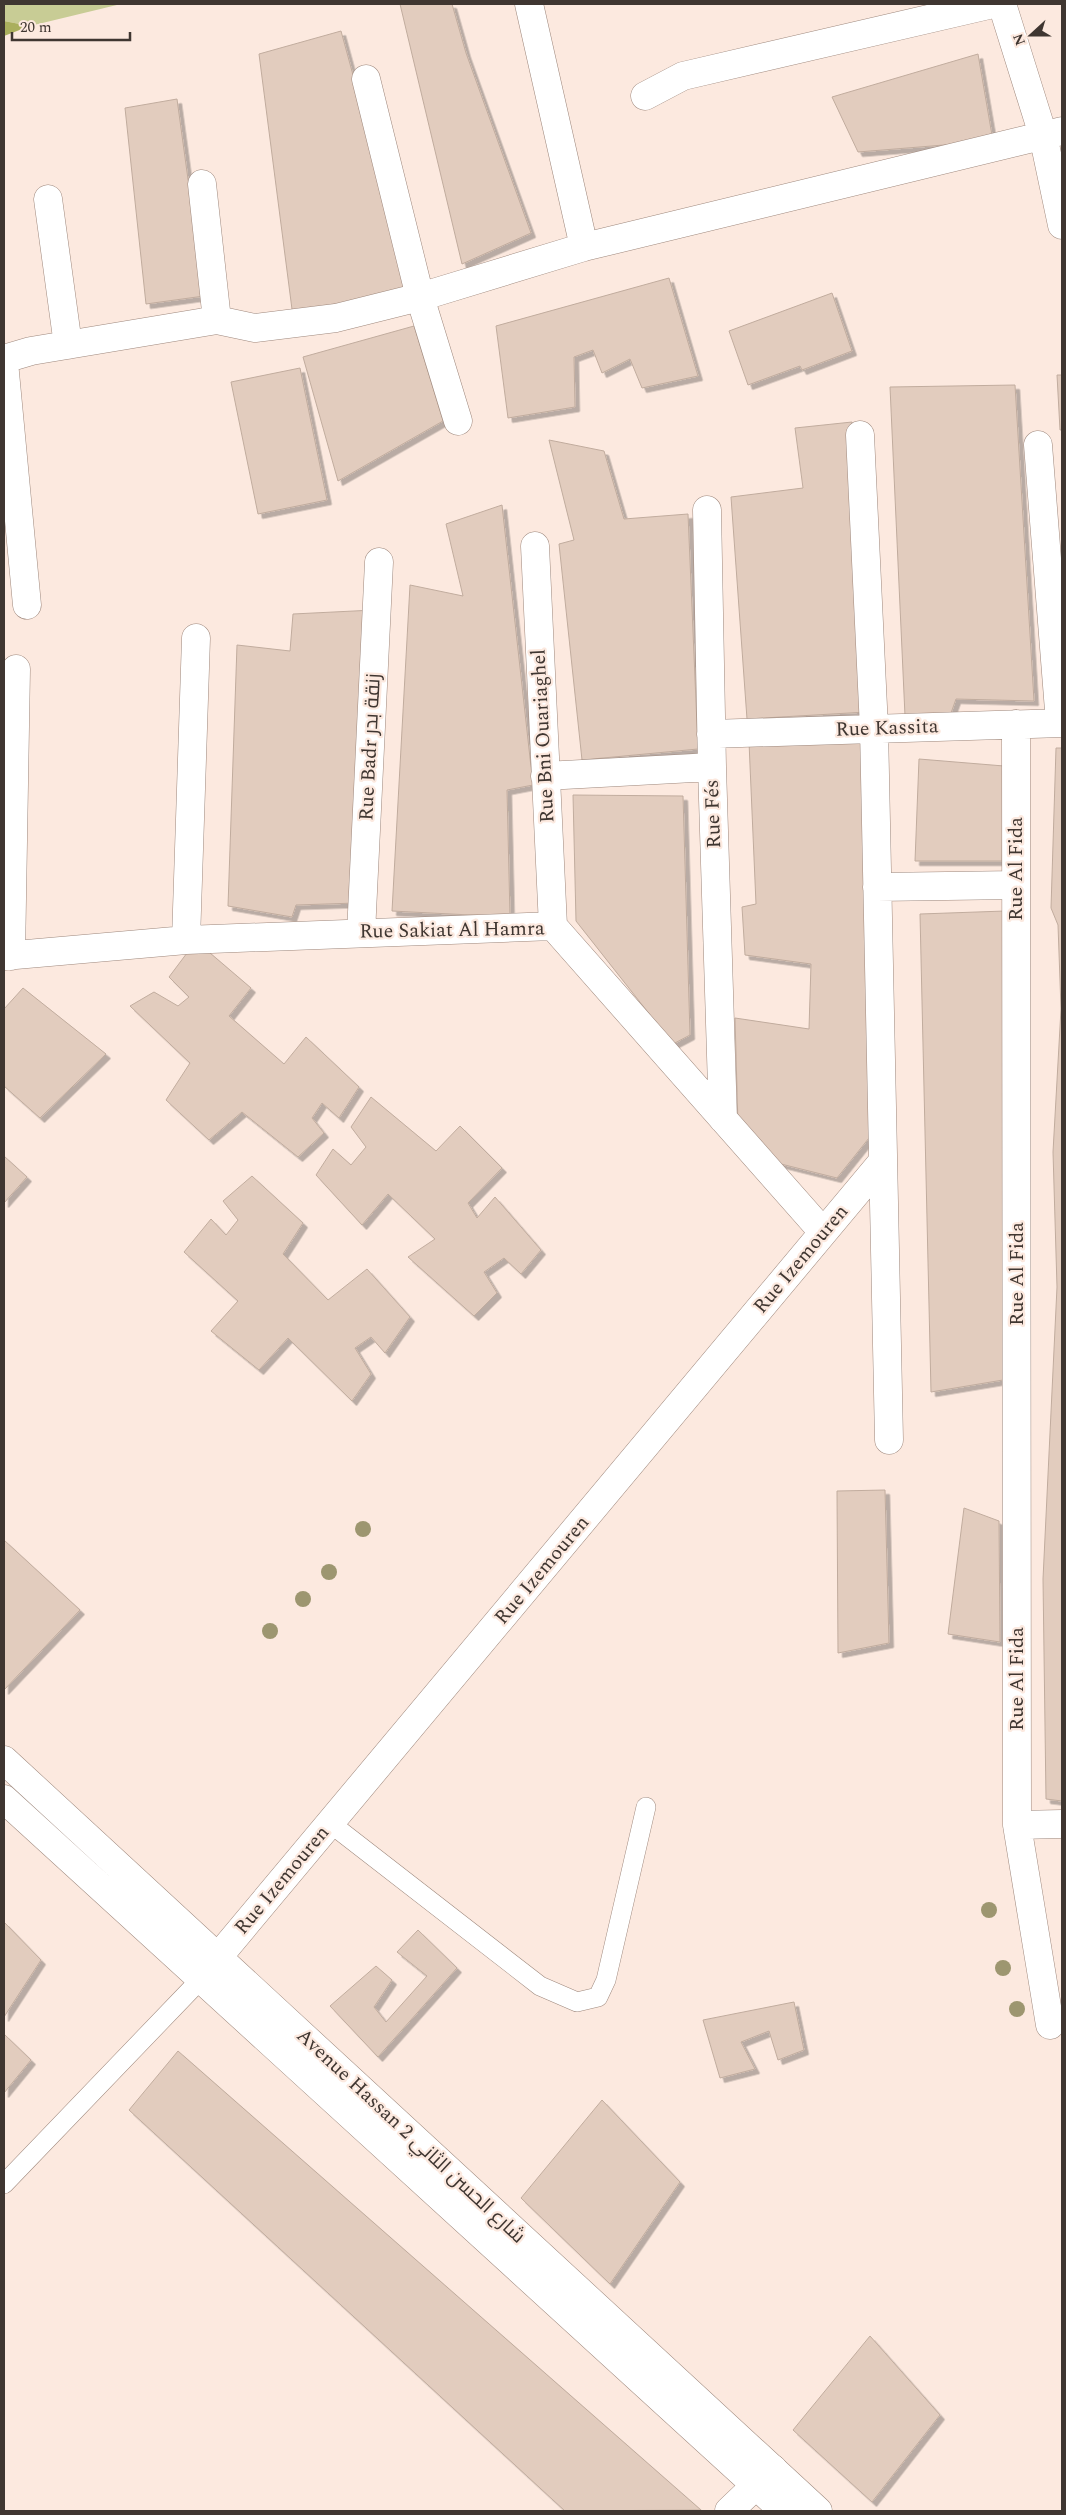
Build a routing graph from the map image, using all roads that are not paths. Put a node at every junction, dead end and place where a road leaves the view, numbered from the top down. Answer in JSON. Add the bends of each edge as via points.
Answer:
{"nodes":[{"id":1,"x":529,"y":4,"type":"edge"},
{"id":2,"x":993,"y":4,"type":"edge"},
{"id":3,"x":1002,"y":4,"type":"edge"},
{"id":4,"x":366,"y":79,"type":"dead end"},
{"id":5,"x":645,"y":96,"type":"dead end"},
{"id":6,"x":1053,"y":133,"type":"edge"},
{"id":7,"x":202,"y":184,"type":"dead end"},
{"id":8,"x":48,"y":199,"type":"dead end"},
{"id":9,"x":1062,"y":225,"type":"edge"},
{"id":10,"x":584,"y":247,"type":"junction"},
{"id":11,"x":420,"y":297,"type":"junction"},
{"id":12,"x":217,"y":320,"type":"junction"},
{"id":13,"x":68,"y":345,"type":"junction"},
{"id":14,"x":4,"y":360,"type":"edge"},
{"id":15,"x":458,"y":421,"type":"dead end"},
{"id":16,"x":860,"y":435,"type":"dead end"},
{"id":17,"x":1038,"y":445,"type":"dead end"},
{"id":18,"x":707,"y":510,"type":"dead end"},
{"id":19,"x":1053,"y":535,"type":"edge"},
{"id":20,"x":535,"y":546,"type":"dead end"},
{"id":21,"x":379,"y":562,"type":"dead end"},
{"id":22,"x":27,"y":605,"type":"dead end"},
{"id":23,"x":196,"y":638,"type":"dead end"},
{"id":24,"x":16,"y":669,"type":"dead end"},
{"id":25,"x":1061,"y":723,"type":"edge"},
{"id":26,"x":1016,"y":724,"type":"junction"},
{"id":27,"x":874,"y":728,"type":"junction"},
{"id":28,"x":711,"y":734,"type":"junction"},
{"id":29,"x":712,"y":767,"type":"junction"},
{"id":30,"x":545,"y":776,"type":"junction"},
{"id":31,"x":1016,"y":885,"type":"junction"},
{"id":32,"x":877,"y":887,"type":"junction"},
{"id":33,"x":553,"y":926,"type":"junction"},
{"id":34,"x":361,"y":932,"type":"junction"},
{"id":35,"x":186,"y":940,"type":"junction"},
{"id":36,"x":8,"y":956,"type":"edge"},
{"id":37,"x":723,"y":1119,"type":"junction"},
{"id":38,"x":883,"y":1160,"type":"junction"},
{"id":39,"x":823,"y":1232,"type":"junction"},
{"id":40,"x":889,"y":1440,"type":"dead end"},
{"id":41,"x":4,"y":1760,"type":"edge"},
{"id":42,"x":4,"y":1799,"type":"edge"},
{"id":43,"x":646,"y":1807,"type":"dead end"},
{"id":44,"x":330,"y":1823,"type":"junction"},
{"id":45,"x":1017,"y":1824,"type":"junction"},
{"id":46,"x":1062,"y":1824,"type":"edge"},
{"id":47,"x":218,"y":1958,"type":"junction"},
{"id":48,"x":201,"y":1979,"type":"junction"},
{"id":49,"x":1050,"y":2025,"type":"dead end"},
{"id":50,"x":4,"y":2184,"type":"edge"},
{"id":51,"x":765,"y":2478,"type":"junction"},
{"id":52,"x":729,"y":2511,"type":"edge"},
{"id":53,"x":784,"y":2511,"type":"edge"},
{"id":54,"x":818,"y":2511,"type":"edge"}],
"edges":[{"from":1,"to":10,"type":"street"},
{"from":2,"to":5,"type":"street","via":[[683,76]]},
{"from":3,"to":6,"type":"street"},
{"from":4,"to":11,"type":"street"},
{"from":6,"to":9,"type":"street"},
{"from":6,"to":10,"type":"street"},
{"from":7,"to":12,"type":"street"},
{"from":8,"to":13,"type":"street"},
{"from":10,"to":11,"type":"street"},
{"from":11,"to":12,"type":"street","via":[[336,318],[300,323],[255,328]]},
{"from":11,"to":15,"type":"street"},
{"from":12,"to":13,"type":"street"},
{"from":13,"to":14,"type":"street"},
{"from":14,"to":22,"type":"street"},
{"from":16,"to":27,"type":"street"},
{"from":17,"to":19,"type":"street"},
{"from":18,"to":28,"type":"street","name":"Rue Fés"},
{"from":19,"to":25,"type":"street"},
{"from":20,"to":30,"type":"street","name":"Rue Bni Ouariaghel"},
{"from":21,"to":34,"type":"street","name":"Rue Badr زنقة بدر"},
{"from":23,"to":35,"type":"street"},
{"from":24,"to":36,"type":"street"},
{"from":25,"to":26,"type":"street","name":"Rue Kassita"},
{"from":26,"to":27,"type":"street","name":"Rue Kassita"},
{"from":26,"to":31,"type":"street","name":"Rue Al Fida"},
{"from":27,"to":28,"type":"street","name":"Rue Kassita"},
{"from":27,"to":32,"type":"street"},
{"from":28,"to":29,"type":"street","name":"Rue Fés"},
{"from":29,"to":30,"type":"street"},
{"from":29,"to":37,"type":"street","name":"Rue Fés"},
{"from":30,"to":33,"type":"street","name":"Rue Bni Ouariaghel"},
{"from":31,"to":32,"type":"street"},
{"from":31,"to":45,"type":"street","name":"Rue Al Fida"},
{"from":32,"to":38,"type":"street"},
{"from":33,"to":34,"type":"street","name":"Rue Sakiat Al Hamra"},
{"from":33,"to":37,"type":"street","name":"Rue Sakiat Al Hamra"},
{"from":34,"to":35,"type":"street","name":"Rue Sakiat Al Hamra"},
{"from":35,"to":36,"type":"street","name":"Rue Sakiat Al Hamra"},
{"from":37,"to":39,"type":"street","name":"Rue Sakiat Al Hamra"},
{"from":38,"to":39,"type":"street","name":"Rue Izemouren"},
{"from":38,"to":40,"type":"street"},
{"from":39,"to":44,"type":"street","name":"Rue Izemouren"},
{"from":41,"to":47,"type":"street","name":"Avenue Hassan 2 شارع الحسن الثاني"},
{"from":42,"to":48,"type":"street","name":"Avenue Hassan 2 شارع الحسن الثاني"},
{"from":43,"to":44,"type":"lane","via":[[606,1980],[598,1997],[577,2002],[540,1986]]},
{"from":44,"to":47,"type":"street","name":"Rue Izemouren"},
{"from":45,"to":46,"type":"street"},
{"from":45,"to":49,"type":"street","name":"Rue Al Fida"},
{"from":47,"to":48,"type":"street","name":"Rue Izemouren"},
{"from":47,"to":51,"type":"street","name":"Avenue Hassan 2 شارع الحسن الثاني"},
{"from":48,"to":50,"type":"lane"},
{"from":48,"to":51,"type":"street","name":"Avenue Hassan 2 شارع الحسن الثاني"},
{"from":51,"to":52,"type":"street"},
{"from":51,"to":53,"type":"street","name":"Avenue Hassan 2 شارع الحسن الثاني"},
{"from":51,"to":54,"type":"street","name":"Avenue Hassan 2 شارع الحسن الثاني"}]}
